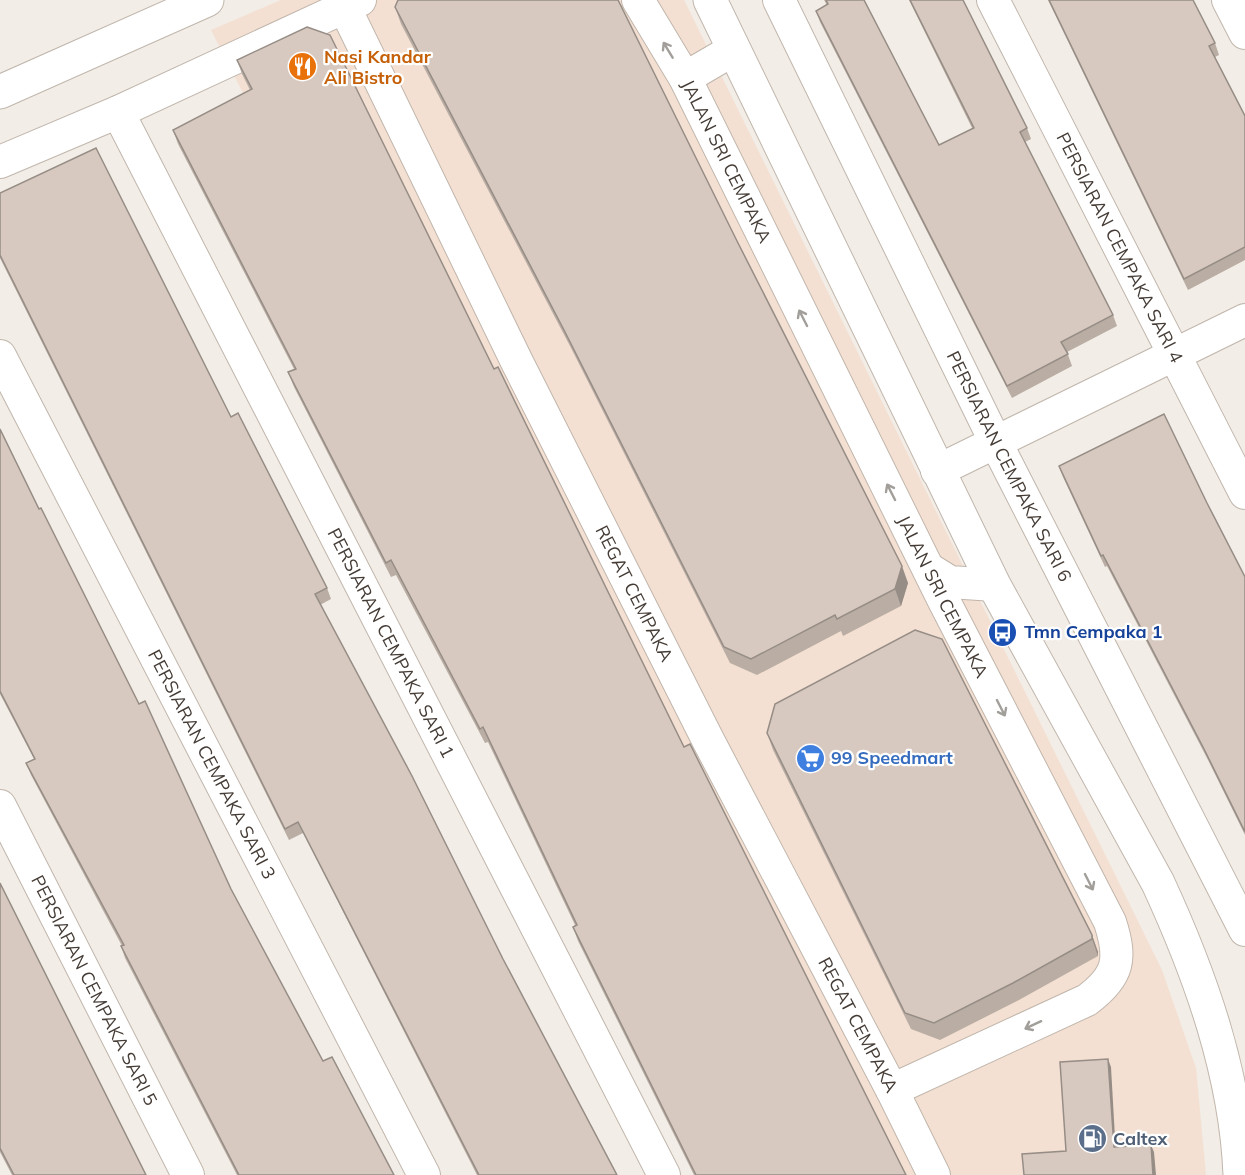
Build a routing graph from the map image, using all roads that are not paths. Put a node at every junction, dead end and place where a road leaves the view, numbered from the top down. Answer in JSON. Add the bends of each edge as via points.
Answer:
{"nodes":[{"id":1,"x":207,"y":0,"type":"edge"},
{"id":2,"x":638,"y":0,"type":"edge"},
{"id":3,"x":710,"y":0,"type":"edge"},
{"id":4,"x":779,"y":0,"type":"edge"},
{"id":5,"x":993,"y":0,"type":"edge"},
{"id":6,"x":1228,"y":0,"type":"edge"},
{"id":7,"x":349,"y":2,"type":"edge"},
{"id":8,"x":1245,"y":33,"type":"edge"},
{"id":9,"x":733,"y":50,"type":"junction"},
{"id":10,"x":685,"y":78,"type":"junction"},
{"id":11,"x":0,"y":92,"type":"edge"},
{"id":12,"x":118,"y":112,"type":"junction"},
{"id":13,"x":0,"y":162,"type":"edge"},
{"id":14,"x":1245,"y":320,"type":"edge"},
{"id":15,"x":0,"y":356,"type":"edge"},
{"id":16,"x":1175,"y":356,"type":"junction"},
{"id":17,"x":995,"y":441,"type":"junction"},
{"id":18,"x":937,"y":471,"type":"junction"},
{"id":19,"x":1245,"y":493,"type":"edge"},
{"id":20,"x":929,"y":569,"type":"junction"},
{"id":21,"x":994,"y":585,"type":"junction"},
{"id":22,"x":966,"y":640,"type":"junction"},
{"id":23,"x":0,"y":806,"type":"edge"},
{"id":24,"x":1245,"y":930,"type":"edge"},
{"id":25,"x":892,"y":1090,"type":"junction"},
{"id":26,"x":188,"y":1175,"type":"edge"},
{"id":27,"x":424,"y":1175,"type":"edge"},
{"id":28,"x":664,"y":1175,"type":"edge"},
{"id":29,"x":934,"y":1175,"type":"edge"},
{"id":30,"x":1240,"y":1175,"type":"edge"}],
"edges":[{"from":1,"to":11,"type":"street"},
{"from":10,"to":2,"type":"street","name":"JALAN SRI CEMPAKA","one_way":true},
{"from":3,"to":9,"type":"street"},
{"from":4,"to":17,"type":"street","name":"PERSIARAN CEMPAKA SARI 6"},
{"from":5,"to":16,"type":"street","name":"PERSIARAN CEMPAKA SARI 4"},
{"from":6,"to":8,"type":"street"},
{"from":7,"to":12,"type":"street"},
{"from":7,"to":25,"type":"street","name":"REGAT CEMPAKA","via":[[517,362],[708,740]]},
{"from":9,"to":10,"type":"street"},
{"from":9,"to":18,"type":"street"},
{"from":20,"to":10,"type":"street","name":"JALAN SRI CEMPAKA","one_way":true},
{"from":12,"to":13,"type":"street"},
{"from":12,"to":28,"type":"street","name":"PERSIARAN CEMPAKA SARI 1"},
{"from":14,"to":16,"type":"street"},
{"from":15,"to":27,"type":"street","name":"PERSIARAN CEMPAKA SARI 3"},
{"from":16,"to":17,"type":"street"},
{"from":16,"to":19,"type":"street","name":"PERSIARAN CEMPAKA SARI 4"},
{"from":17,"to":18,"type":"street"},
{"from":17,"to":24,"type":"street","name":"PERSIARAN CEMPAKA SARI 6"},
{"from":18,"to":21,"type":"street"},
{"from":20,"to":21,"type":"street","via":[[950,582]]},
{"from":20,"to":22,"type":"street","name":"JALAN SRI CEMPAKA"},
{"from":21,"to":22,"type":"street","via":[[976,601],[968,615]]},
{"from":21,"to":30,"type":"street","via":[[1178,926],[1219,1044]]},
{"from":22,"to":25,"type":"street","name":"JALAN SRI CEMPAKA","one_way":true,"via":[[1110,922],[1117,943],[1115,967],[1107,986],[1088,1000]]},
{"from":23,"to":26,"type":"street","name":"PERSIARAN CEMPAKA SARI 5"},
{"from":25,"to":29,"type":"street","name":"REGAT CEMPAKA"}]}
